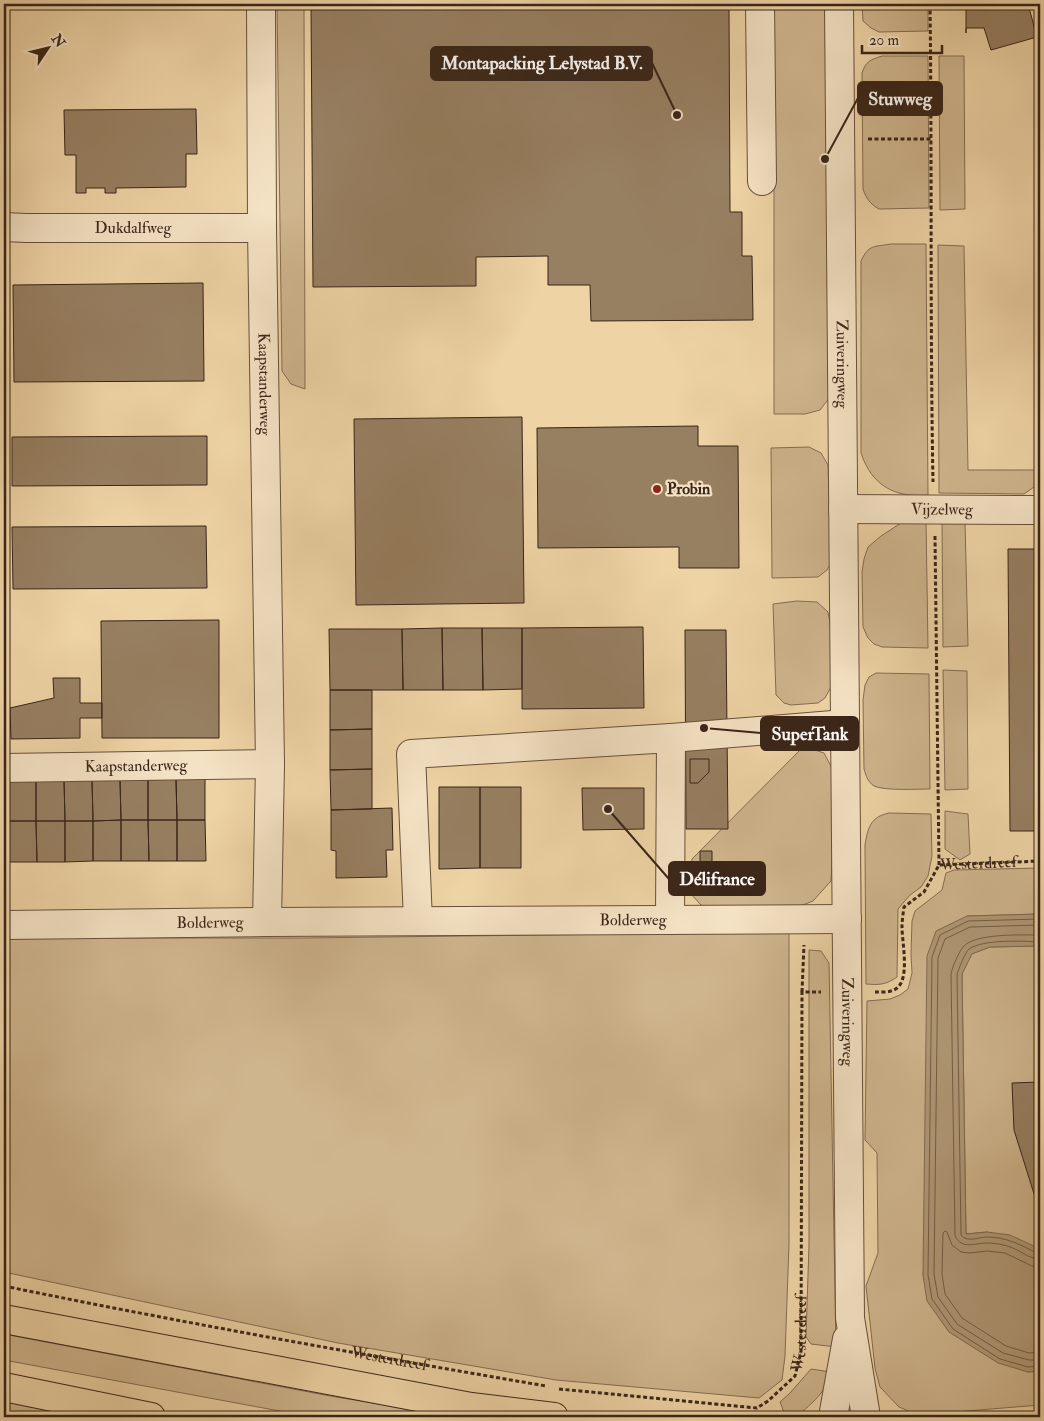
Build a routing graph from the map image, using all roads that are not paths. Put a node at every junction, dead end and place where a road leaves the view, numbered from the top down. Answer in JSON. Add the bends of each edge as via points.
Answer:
{"nodes":[{"id":1,"x":261,"y":4,"type":"edge"},
{"id":2,"x":760,"y":4,"type":"edge"},
{"id":3,"x":840,"y":4,"type":"edge"},
{"id":4,"x":762,"y":181,"type":"dead end"},
{"id":5,"x":4,"y":227,"type":"edge"},
{"id":6,"x":262,"y":228,"type":"junction"},
{"id":7,"x":843,"y":509,"type":"junction"},
{"id":8,"x":1040,"y":510,"type":"edge"},
{"id":9,"x":845,"y":724,"type":"junction"},
{"id":10,"x":671,"y":738,"type":"junction"},
{"id":11,"x":270,"y":764,"type":"junction"},
{"id":12,"x":4,"y":768,"type":"edge"},
{"id":13,"x":847,"y":918,"type":"junction"},
{"id":14,"x":670,"y":920,"type":"junction"},
{"id":15,"x":418,"y":921,"type":"junction"},
{"id":16,"x":267,"y":922,"type":"junction"},
{"id":17,"x":4,"y":925,"type":"edge"},
{"id":18,"x":850,"y":1318,"type":"junction"},
{"id":19,"x":4,"y":1319,"type":"edge"},
{"id":20,"x":4,"y":1387,"type":"edge"},
{"id":21,"x":151,"y":1417,"type":"edge"},
{"id":22,"x":554,"y":1417,"type":"edge"},
{"id":23,"x":833,"y":1417,"type":"edge"},
{"id":24,"x":866,"y":1417,"type":"edge"}],
"edges":[{"from":1,"to":6,"type":"street","name":"Kaapstanderweg"},
{"from":2,"to":4,"type":"street"},
{"from":3,"to":7,"type":"street","name":"Zuiveringweg"},
{"from":5,"to":6,"type":"street","name":"Dukdalfweg"},
{"from":6,"to":11,"type":"street","name":"Kaapstanderweg"},
{"from":7,"to":8,"type":"street","name":"Vijzelweg"},
{"from":7,"to":9,"type":"street","name":"Zuiveringweg"},
{"from":9,"to":10,"type":"street"},
{"from":9,"to":13,"type":"street","name":"Zuiveringweg"},
{"from":10,"to":14,"type":"street"},
{"from":10,"to":15,"type":"street","via":[[411,754]]},
{"from":11,"to":12,"type":"street","name":"Kaapstanderweg"},
{"from":11,"to":16,"type":"street","name":"Kaapstanderweg"},
{"from":13,"to":14,"type":"street","name":"Bolderweg"},
{"from":13,"to":18,"type":"street","name":"Zuiveringweg"},
{"from":14,"to":15,"type":"street","name":"Bolderweg"},
{"from":15,"to":16,"type":"street","name":"Bolderweg"},
{"from":16,"to":17,"type":"street","name":"Bolderweg"},
{"from":18,"to":23,"type":"street","name":"Zuiveringweg"},
{"from":18,"to":24,"type":"street","name":"Zuiveringweg"},
{"from":19,"to":22,"type":"main road","name":"Westerdreef","via":[[471,1407]]},
{"from":20,"to":21,"type":"main road"}]}
